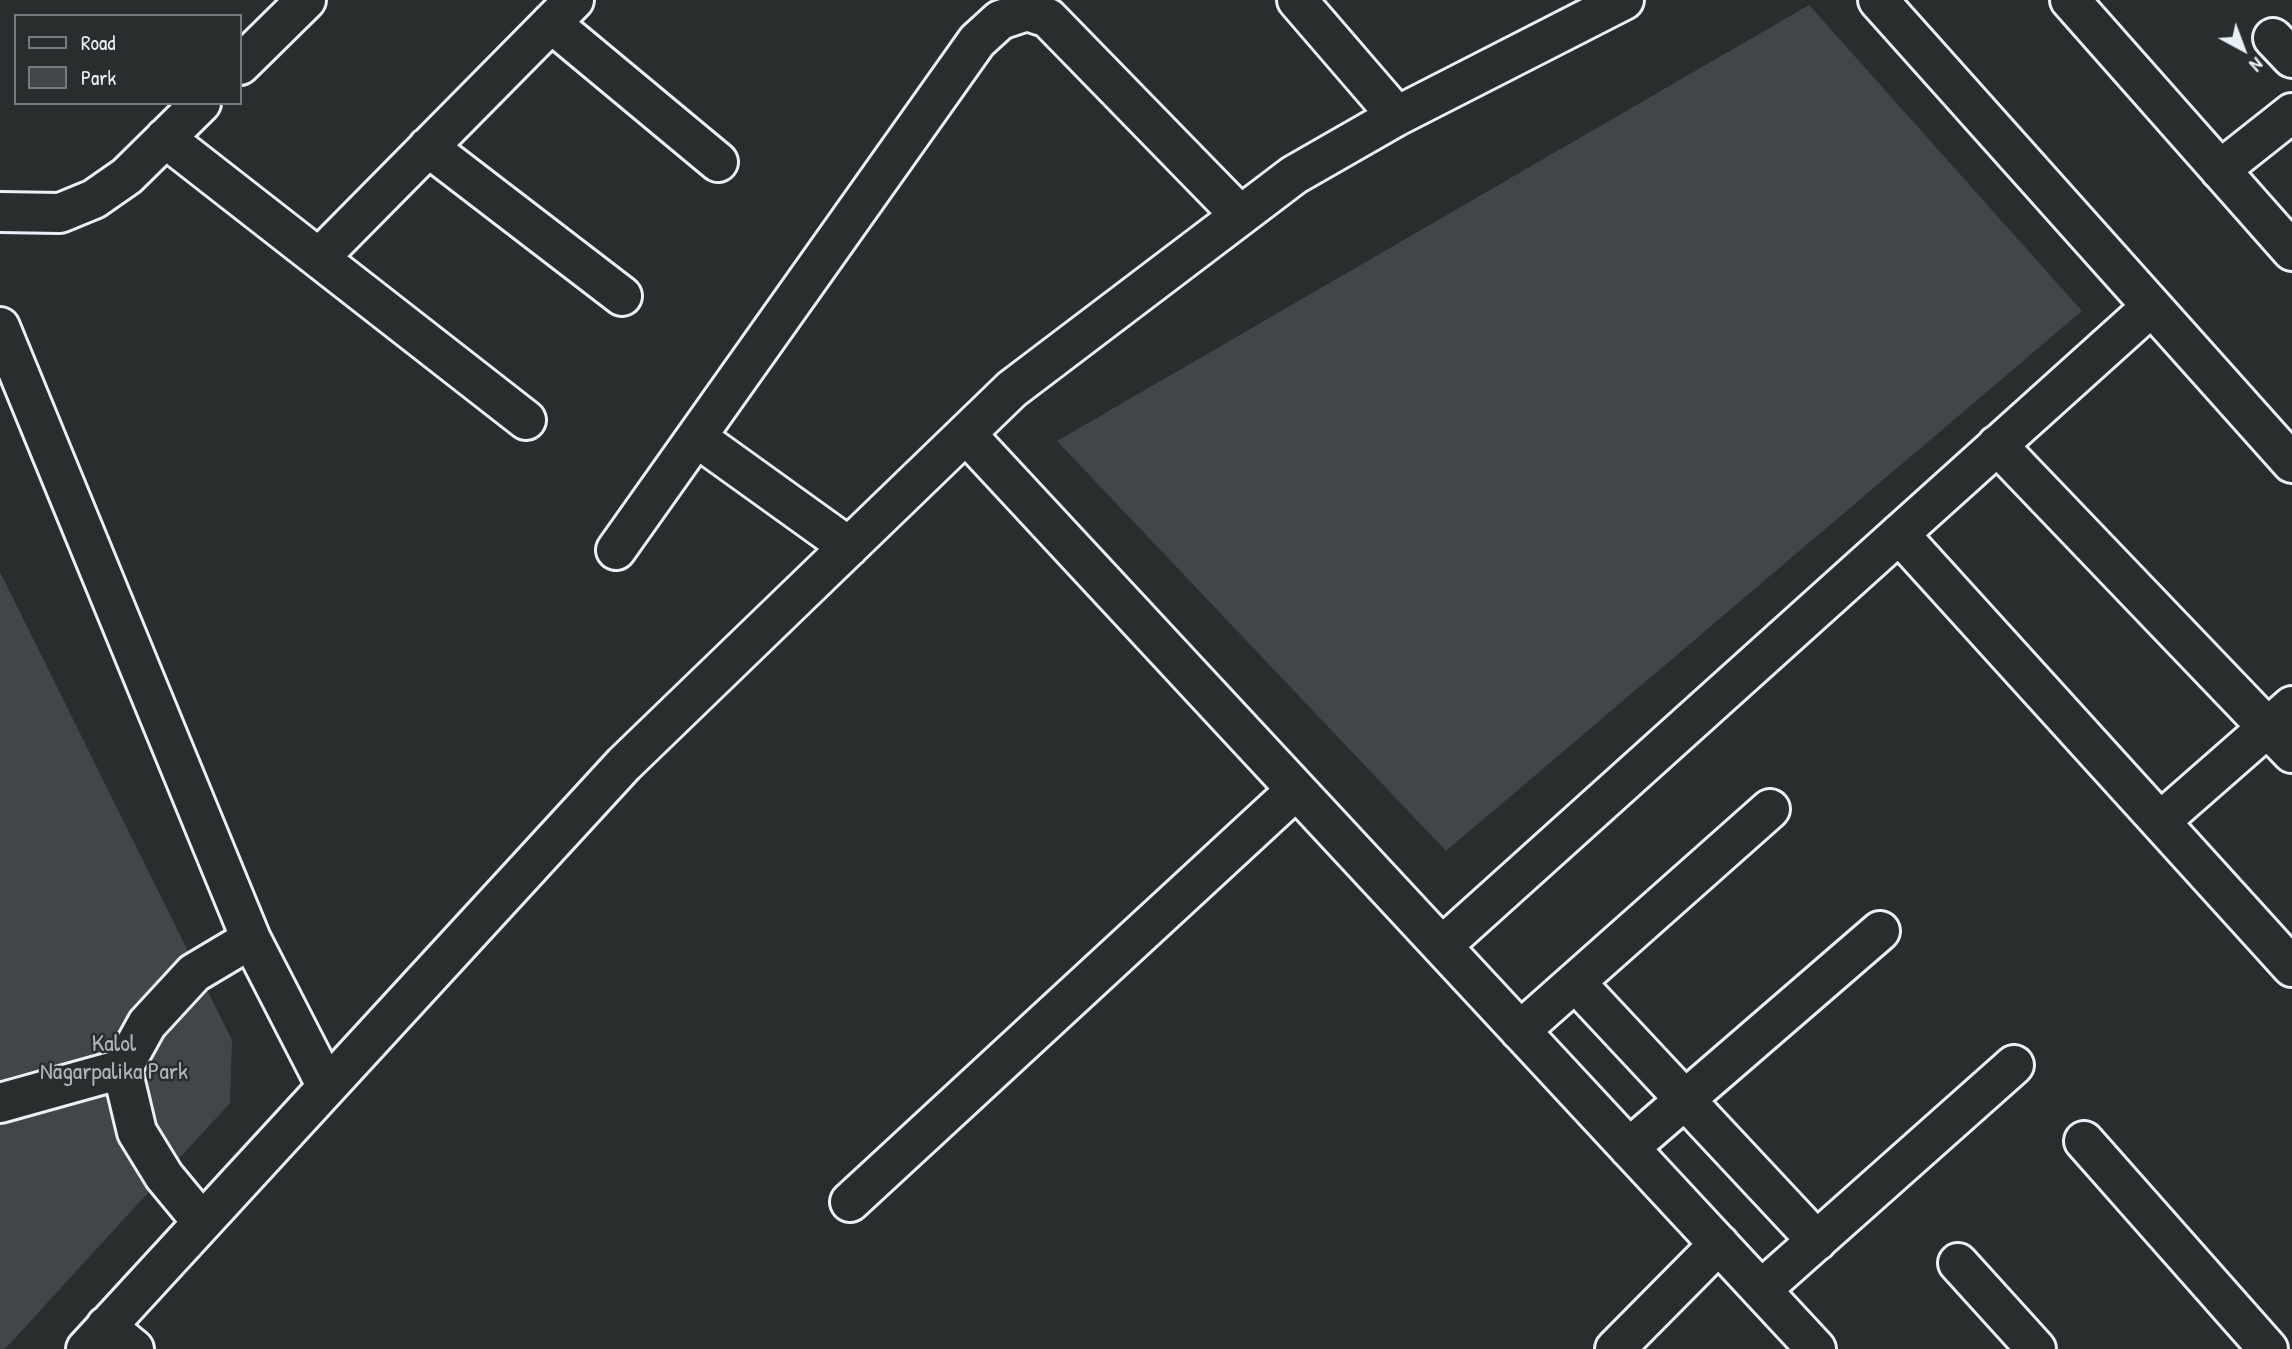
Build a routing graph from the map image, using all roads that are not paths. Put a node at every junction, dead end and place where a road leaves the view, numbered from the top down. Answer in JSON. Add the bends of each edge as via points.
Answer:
{"nodes":[{"id":1,"x":306,"y":0,"type":"edge"},
{"id":2,"x":1297,"y":0,"type":"edge"},
{"id":3,"x":1624,"y":0,"type":"edge"},
{"id":4,"x":1878,"y":0,"type":"edge"},
{"id":5,"x":2070,"y":0,"type":"edge"},
{"id":6,"x":562,"y":12,"type":"edge"},
{"id":7,"x":242,"y":63,"type":"edge"},
{"id":8,"x":199,"y":105,"type":"edge"},
{"id":9,"x":2292,"y":113,"type":"edge"},
{"id":10,"x":1397,"y":116,"type":"junction"},
{"id":11,"x":165,"y":138,"type":"junction"},
{"id":12,"x":428,"y":147,"type":"junction"},
{"id":13,"x":718,"y":162,"type":"dead end"},
{"id":14,"x":2220,"y":170,"type":"junction"},
{"id":15,"x":0,"y":212,"type":"edge"},
{"id":16,"x":1240,"y":215,"type":"junction"},
{"id":17,"x":2292,"y":251,"type":"edge"},
{"id":18,"x":319,"y":258,"type":"junction"},
{"id":19,"x":622,"y":296,"type":"dead end"},
{"id":20,"x":2150,"y":308,"type":"junction"},
{"id":21,"x":0,"y":327,"type":"edge"},
{"id":22,"x":526,"y":420,"type":"dead end"},
{"id":23,"x":966,"y":434,"type":"junction"},
{"id":24,"x":696,"y":437,"type":"junction"},
{"id":25,"x":1997,"y":445,"type":"junction"},
{"id":26,"x":2292,"y":463,"type":"edge"},
{"id":27,"x":1899,"y":534,"type":"junction"},
{"id":28,"x":849,"y":547,"type":"junction"},
{"id":29,"x":616,"y":550,"type":"dead end"},
{"id":30,"x":2284,"y":729,"type":"edge"},
{"id":31,"x":1296,"y":790,"type":"junction"},
{"id":32,"x":1770,"y":809,"type":"dead end"},
{"id":33,"x":2162,"y":820,"type":"junction"},
{"id":34,"x":1880,"y":931,"type":"dead end"},
{"id":35,"x":251,"y":939,"type":"junction"},
{"id":36,"x":1442,"y":946,"type":"junction"},
{"id":37,"x":2292,"y":967,"type":"edge"},
{"id":38,"x":1575,"y":982,"type":"junction"},
{"id":39,"x":1520,"y":1031,"type":"junction"},
{"id":40,"x":2014,"y":1065,"type":"dead end"},
{"id":41,"x":122,"y":1069,"type":"junction"},
{"id":42,"x":327,"y":1087,"type":"junction"},
{"id":43,"x":1685,"y":1100,"type":"junction"},
{"id":44,"x":0,"y":1102,"type":"edge"},
{"id":45,"x":2084,"y":1141,"type":"dead end"},
{"id":46,"x":1629,"y":1149,"type":"junction"},
{"id":47,"x":850,"y":1202,"type":"dead end"},
{"id":48,"x":202,"y":1222,"type":"junction"},
{"id":49,"x":1817,"y":1241,"type":"junction"},
{"id":50,"x":1719,"y":1244,"type":"junction"},
{"id":51,"x":1958,"y":1263,"type":"dead end"},
{"id":52,"x":1761,"y":1290,"type":"junction"},
{"id":53,"x":109,"y":1341,"type":"edge"},
{"id":54,"x":1615,"y":1349,"type":"edge"},
{"id":55,"x":1816,"y":1349,"type":"edge"},
{"id":56,"x":2036,"y":1349,"type":"edge"},
{"id":57,"x":2268,"y":1349,"type":"edge"}],
"edges":[{"from":1,"to":7,"type":"street"},
{"from":2,"to":10,"type":"street"},
{"from":3,"to":10,"type":"street"},
{"from":4,"to":20,"type":"street"},
{"from":5,"to":14,"type":"street"},
{"from":6,"to":12,"type":"street"},
{"from":6,"to":13,"type":"street"},
{"from":8,"to":11,"type":"street"},
{"from":9,"to":14,"type":"street"},
{"from":10,"to":16,"type":"street","via":[[1294,175]]},
{"from":11,"to":15,"type":"street","via":[[127,176],[94,199],[60,212]]},
{"from":11,"to":18,"type":"street"},
{"from":12,"to":18,"type":"street"},
{"from":12,"to":19,"type":"street"},
{"from":14,"to":17,"type":"street"},
{"from":16,"to":23,"type":"street","via":[[1012,389]]},
{"from":16,"to":24,"type":"street","via":[[1048,18],[1027,11],[1000,20],[977,41]]},
{"from":18,"to":22,"type":"street"},
{"from":20,"to":25,"type":"street"},
{"from":20,"to":26,"type":"street"},
{"from":21,"to":35,"type":"street"},
{"from":23,"to":28,"type":"street"},
{"from":23,"to":31,"type":"street"},
{"from":24,"to":28,"type":"street"},
{"from":24,"to":29,"type":"street"},
{"from":25,"to":27,"type":"street"},
{"from":25,"to":30,"type":"street"},
{"from":27,"to":33,"type":"street"},
{"from":27,"to":36,"type":"street"},
{"from":28,"to":42,"type":"street","via":[[624,764]]},
{"from":30,"to":33,"type":"street"},
{"from":31,"to":36,"type":"street"},
{"from":31,"to":47,"type":"street"},
{"from":32,"to":38,"type":"street"},
{"from":33,"to":37,"type":"street"},
{"from":34,"to":43,"type":"street"},
{"from":35,"to":41,"type":"street","via":[[194,973],[146,1024]]},
{"from":35,"to":42,"type":"street"},
{"from":36,"to":39,"type":"street"},
{"from":38,"to":39,"type":"street"},
{"from":38,"to":43,"type":"street"},
{"from":39,"to":46,"type":"street"},
{"from":40,"to":49,"type":"street"},
{"from":41,"to":44,"type":"street"},
{"from":41,"to":48,"type":"street","via":[[136,1132]]},
{"from":42,"to":48,"type":"street"},
{"from":43,"to":46,"type":"street"},
{"from":43,"to":49,"type":"street"},
{"from":45,"to":57,"type":"street"},
{"from":46,"to":50,"type":"street"},
{"from":48,"to":53,"type":"street"},
{"from":49,"to":52,"type":"street"},
{"from":50,"to":52,"type":"street"},
{"from":50,"to":54,"type":"street"},
{"from":51,"to":56,"type":"street"},
{"from":52,"to":55,"type":"street"}]}
